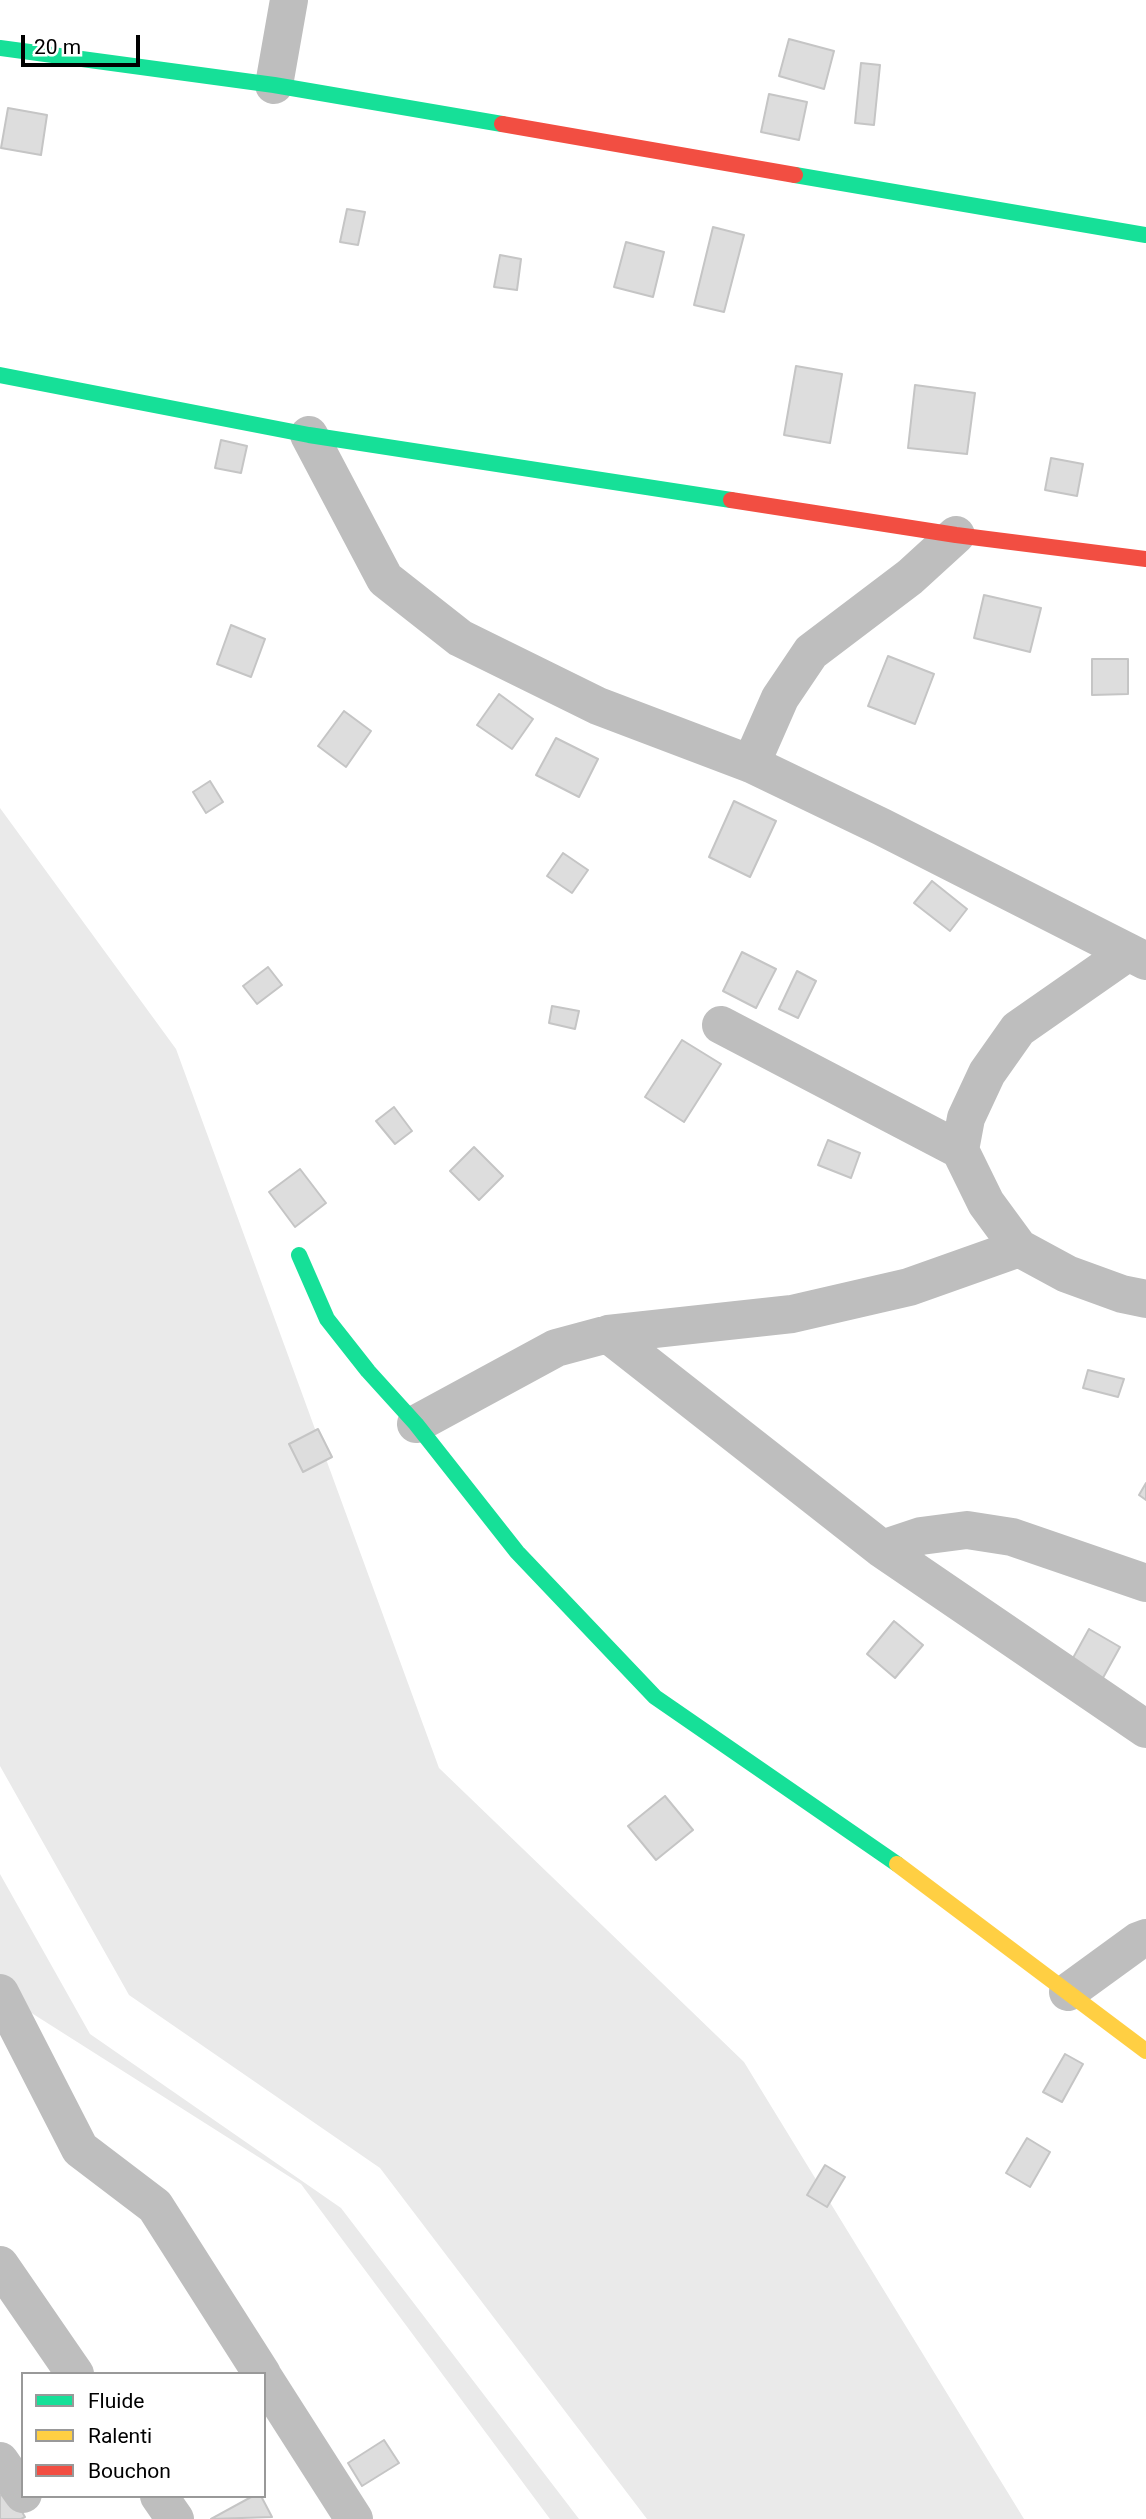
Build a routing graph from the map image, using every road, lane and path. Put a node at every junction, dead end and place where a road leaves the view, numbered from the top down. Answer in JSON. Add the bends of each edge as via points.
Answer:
{"nodes":[{"id":1,"x":289,"y":0,"type":"edge"},
{"id":2,"x":0,"y":48,"type":"edge"},
{"id":3,"x":274,"y":85,"type":"junction"},
{"id":4,"x":1146,"y":235,"type":"edge"},
{"id":5,"x":0,"y":375,"type":"edge"},
{"id":6,"x":309,"y":435,"type":"junction"},
{"id":7,"x":956,"y":535,"type":"junction"},
{"id":8,"x":1146,"y":559,"type":"edge"},
{"id":9,"x":751,"y":764,"type":"junction"},
{"id":10,"x":1137,"y":957,"type":"edge"},
{"id":11,"x":721,"y":1025,"type":"dead end"},
{"id":12,"x":960,"y":1150,"type":"junction"},
{"id":13,"x":1019,"y":1248,"type":"junction"},
{"id":14,"x":299,"y":1255,"type":"dead end"},
{"id":15,"x":1146,"y":1299,"type":"edge"},
{"id":16,"x":608,"y":1335,"type":"junction"},
{"id":17,"x":416,"y":1424,"type":"junction"},
{"id":18,"x":882,"y":1549,"type":"junction"},
{"id":19,"x":1146,"y":1583,"type":"edge"},
{"id":20,"x":1146,"y":1728,"type":"edge"},
{"id":21,"x":1146,"y":1938,"type":"edge"},
{"id":22,"x":1068,"y":1992,"type":"junction"},
{"id":23,"x":0,"y":1993,"type":"edge"},
{"id":24,"x":1146,"y":2051,"type":"edge"},
{"id":25,"x":0,"y":2265,"type":"edge"},
{"id":26,"x":74,"y":2372,"type":"edge"},
{"id":27,"x":260,"y":2372,"type":"edge"},
{"id":28,"x":266,"y":2381,"type":"edge"},
{"id":29,"x":0,"y":2461,"type":"edge"},
{"id":30,"x":21,"y":2491,"type":"edge"},
{"id":31,"x":26,"y":2498,"type":"edge"},
{"id":32,"x":160,"y":2498,"type":"edge"},
{"id":33,"x":40,"y":2519,"type":"edge"},
{"id":34,"x":175,"y":2519,"type":"edge"},
{"id":35,"x":354,"y":2519,"type":"edge"}],
"edges":[{"from":1,"to":3,"type":"street"},
{"from":2,"to":3,"type":"street"},
{"from":3,"to":4,"type":"street"},
{"from":5,"to":6,"type":"street"},
{"from":6,"to":7,"type":"street"},
{"from":6,"to":9,"type":"street","via":[[385,579],[421,609],[460,638],[598,706]]},
{"from":7,"to":8,"type":"street"},
{"from":7,"to":9,"type":"street","via":[[910,578],[811,652],[780,698]]},
{"from":9,"to":10,"type":"street"},
{"from":10,"to":12,"type":"street","via":[[1018,1028],[987,1073],[966,1118]]},
{"from":11,"to":12,"type":"street"},
{"from":12,"to":13,"type":"street","via":[[986,1203]]},
{"from":13,"to":15,"type":"street","via":[[1068,1274]]},
{"from":13,"to":16,"type":"street","via":[[909,1287],[792,1314]]},
{"from":14,"to":17,"type":"street","via":[[327,1319]]},
{"from":16,"to":17,"type":"street","via":[[556,1348]]},
{"from":16,"to":18,"type":"street"},
{"from":17,"to":22,"type":"street","via":[[517,1552],[656,1697],[930,1887]]},
{"from":18,"to":19,"type":"street","via":[[921,1536],[967,1530],[1012,1537]]},
{"from":18,"to":20,"type":"street"},
{"from":21,"to":22,"type":"street"},
{"from":22,"to":24,"type":"street"},
{"from":23,"to":27,"type":"street","via":[[80,2149],[155,2206]]},
{"from":25,"to":26,"type":"street"},
{"from":28,"to":35,"type":"street"},
{"from":29,"to":30,"type":"street"},
{"from":31,"to":33,"type":"street"},
{"from":32,"to":34,"type":"street"}]}
